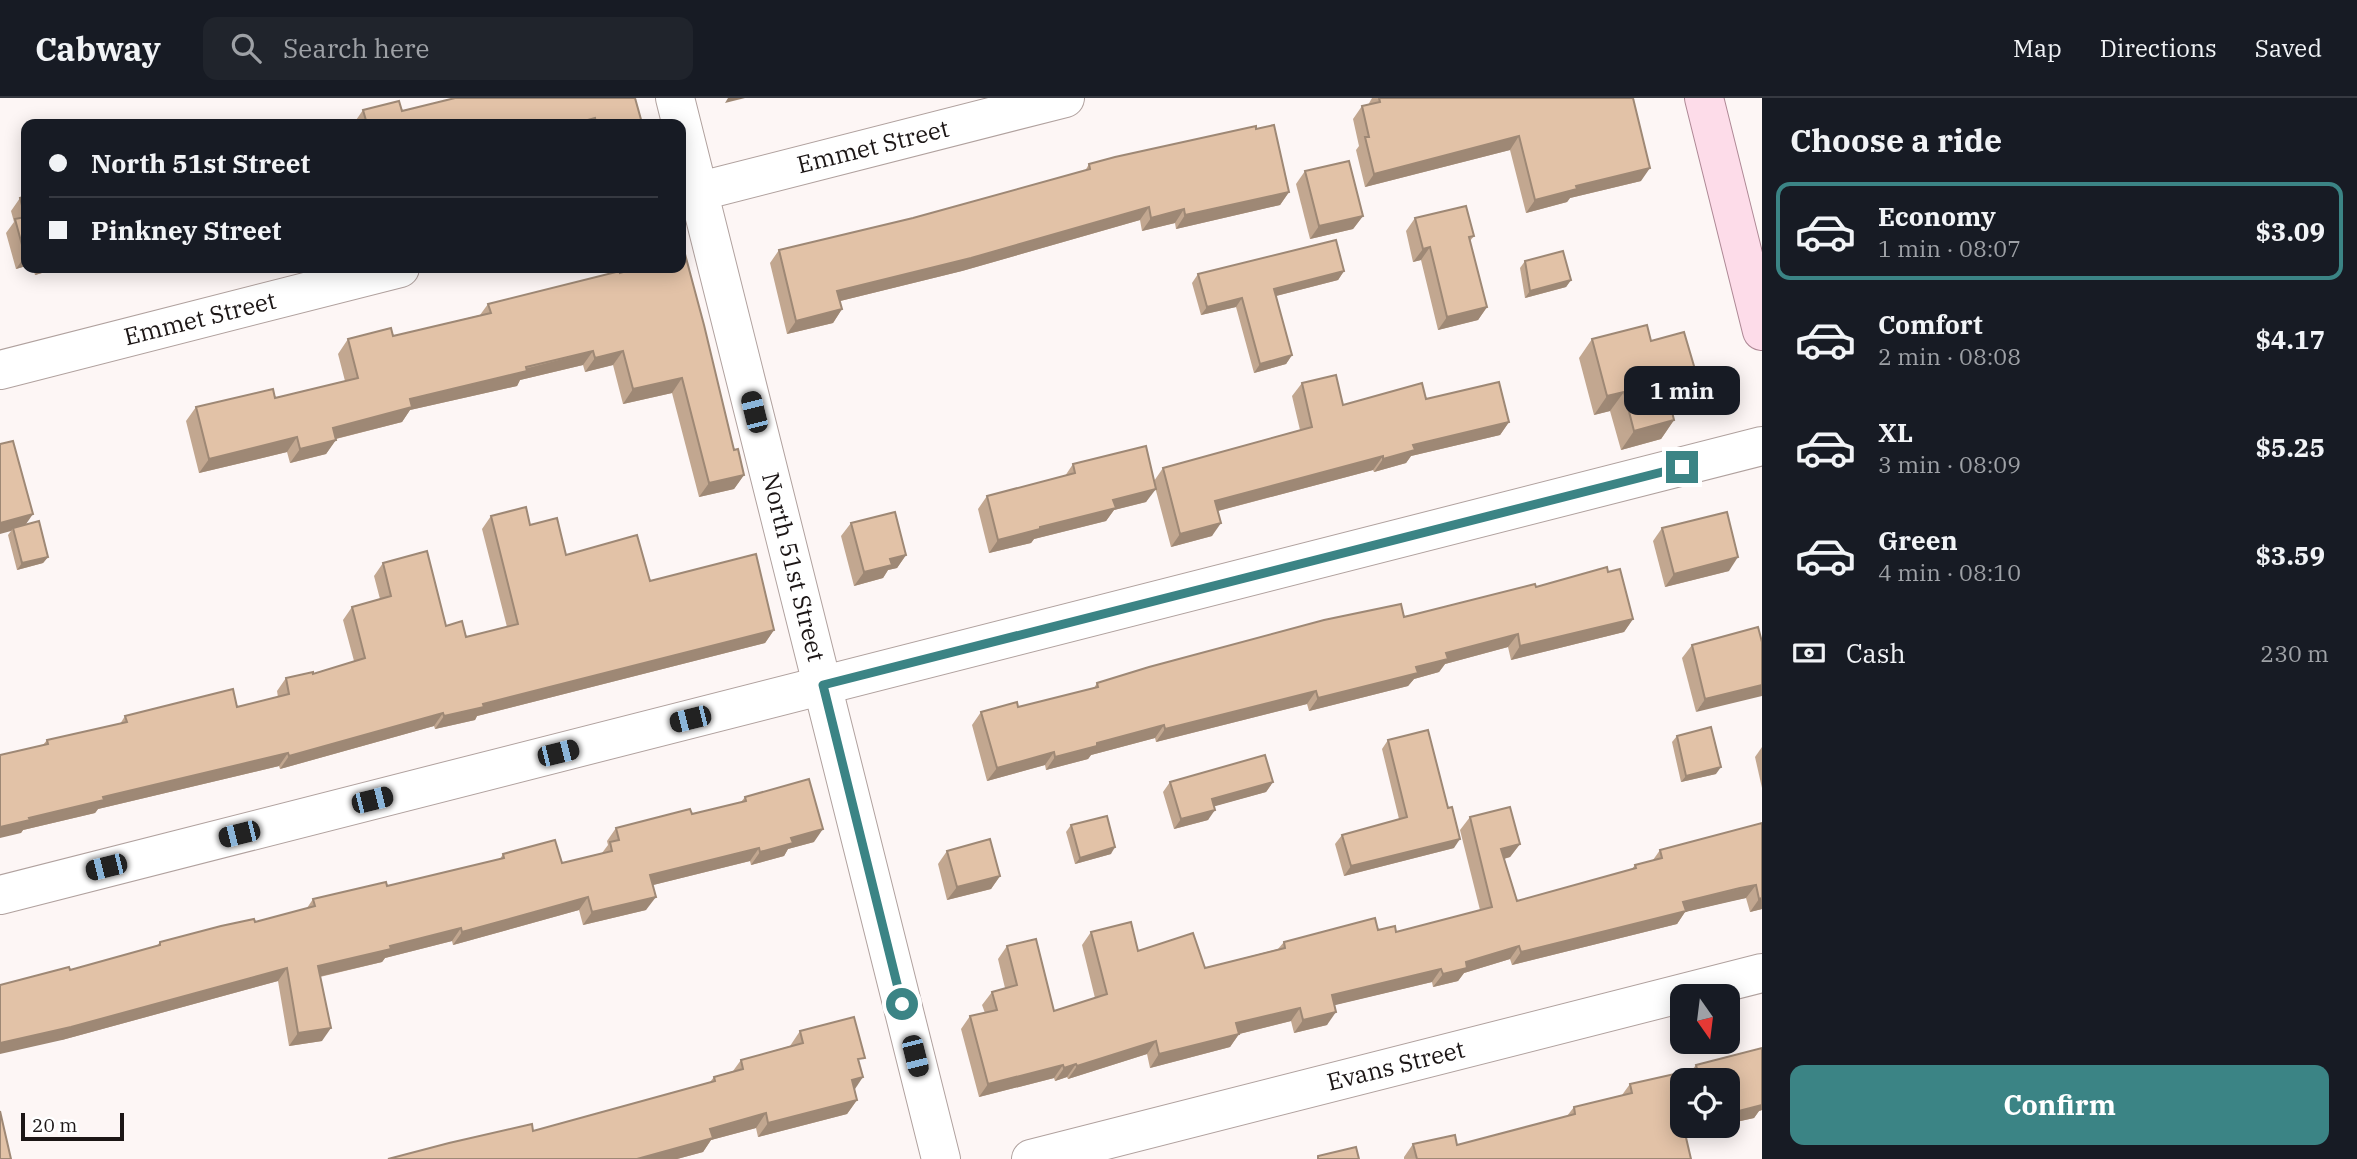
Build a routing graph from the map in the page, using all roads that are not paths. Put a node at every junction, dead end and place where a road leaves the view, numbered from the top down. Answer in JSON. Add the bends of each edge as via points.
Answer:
{"nodes":[{"id":1,"x":676,"y":98,"type":"edge"},
{"id":2,"x":1065,"y":98,"type":"edge"},
{"id":3,"x":1704,"y":98,"type":"edge"},
{"id":4,"x":679,"y":119,"type":"edge"},
{"id":5,"x":686,"y":167,"type":"edge"},
{"id":6,"x":690,"y":194,"type":"edge"},
{"id":7,"x":380,"y":273,"type":"edge"},
{"id":8,"x":1762,"y":331,"type":"edge"},
{"id":9,"x":0,"y":370,"type":"edge"},
{"id":10,"x":1762,"y":446,"type":"edge"},
{"id":11,"x":823,"y":685,"type":"junction"},
{"id":12,"x":0,"y":894,"type":"edge"},
{"id":13,"x":1762,"y":973,"type":"edge"},
{"id":14,"x":941,"y":1159,"type":"edge"},
{"id":15,"x":1031,"y":1159,"type":"edge"}],
"edges":[{"from":1,"to":4,"type":"street","name":"North 51st Street"},
{"from":2,"to":6,"type":"street","name":"Emmet Street"},
{"from":3,"to":8,"type":"main road"},
{"from":5,"to":6,"type":"street","name":"North 51st Street"},
{"from":6,"to":11,"type":"street","name":"North 51st Street"},
{"from":7,"to":9,"type":"street","name":"Emmet Street"},
{"from":10,"to":11,"type":"street"},
{"from":11,"to":12,"type":"street"},
{"from":11,"to":14,"type":"street","name":"North 51st Street"},
{"from":13,"to":15,"type":"street","name":"Evans Street"}]}
